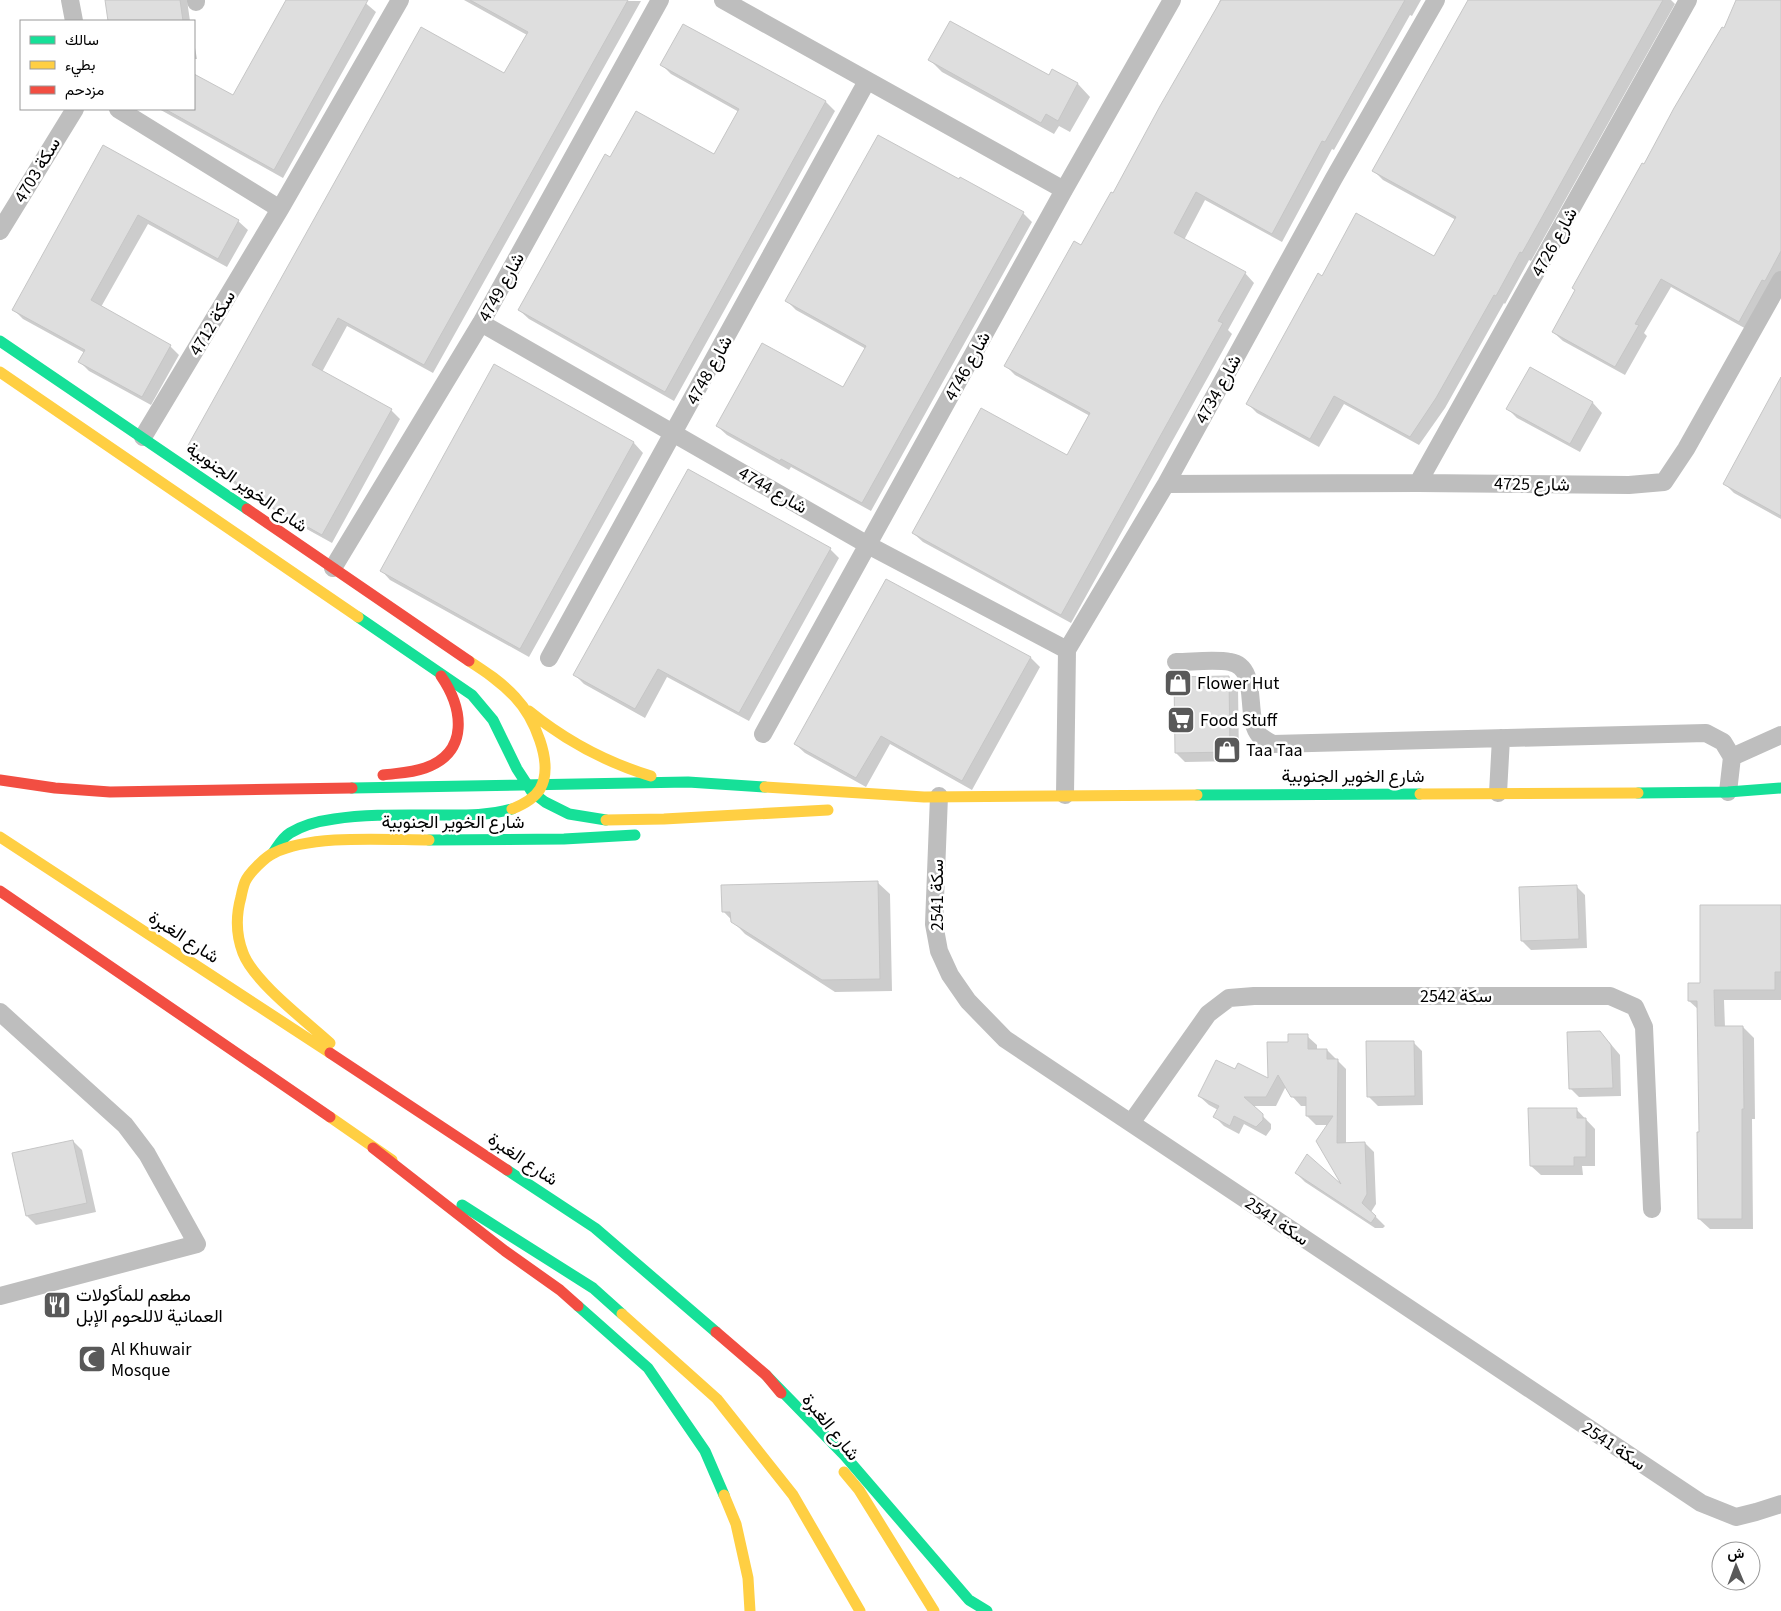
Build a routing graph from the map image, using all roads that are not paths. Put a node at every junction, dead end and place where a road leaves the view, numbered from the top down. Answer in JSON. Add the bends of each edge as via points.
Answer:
{"nodes":[{"id":1,"x":70,"y":0,"type":"edge"},
{"id":2,"x":400,"y":0,"type":"edge"},
{"id":3,"x":660,"y":0,"type":"edge"},
{"id":4,"x":723,"y":0,"type":"edge"},
{"id":5,"x":1172,"y":0,"type":"edge"},
{"id":6,"x":1436,"y":0,"type":"edge"},
{"id":7,"x":1688,"y":0,"type":"edge"},
{"id":8,"x":74,"y":20,"type":"edge"},
{"id":9,"x":867,"y":80,"type":"junction"},
{"id":10,"x":74,"y":110,"type":"edge"},
{"id":11,"x":120,"y":110,"type":"edge"},
{"id":12,"x":1064,"y":190,"type":"junction"},
{"id":13,"x":280,"y":209,"type":"junction"},
{"id":14,"x":0,"y":231,"type":"edge"},
{"id":15,"x":1781,"y":280,"type":"edge"},
{"id":16,"x":481,"y":323,"type":"junction"},
{"id":17,"x":0,"y":341,"type":"edge"},
{"id":18,"x":0,"y":372,"type":"edge"},
{"id":19,"x":674,"y":433,"type":"junction"},
{"id":20,"x":143,"y":437,"type":"junction"},
{"id":21,"x":1418,"y":483,"type":"junction"},
{"id":22,"x":1166,"y":484,"type":"junction"},
{"id":23,"x":868,"y":545,"type":"junction"},
{"id":24,"x":333,"y":568,"type":"junction"},
{"id":25,"x":1067,"y":650,"type":"junction"},
{"id":26,"x":549,"y":658,"type":"dead end"},
{"id":27,"x":426,"y":662,"type":"junction"},
{"id":28,"x":1176,"y":662,"type":"dead end"},
{"id":29,"x":523,"y":705,"type":"junction"},
{"id":30,"x":763,"y":734,"type":"dead end"},
{"id":31,"x":1781,"y":736,"type":"edge"},
{"id":32,"x":1501,"y":738,"type":"junction"},
{"id":33,"x":1732,"y":757,"type":"junction"},
{"id":34,"x":368,"y":776,"type":"dead end"},
{"id":35,"x":339,"y":777,"type":"dead end"},
{"id":36,"x":0,"y":780,"type":"edge"},
{"id":37,"x":688,"y":782,"type":"junction"},
{"id":38,"x":542,"y":785,"type":"junction"},
{"id":39,"x":527,"y":786,"type":"junction"},
{"id":40,"x":1781,"y":788,"type":"edge"},
{"id":41,"x":191,"y":792,"type":"junction"},
{"id":42,"x":1728,"y":792,"type":"junction"},
{"id":43,"x":1498,"y":793,"type":"junction"},
{"id":44,"x":1065,"y":795,"type":"junction"},
{"id":45,"x":535,"y":796,"type":"junction"},
{"id":46,"x":931,"y":796,"type":"junction"},
{"id":47,"x":883,"y":805,"type":"dead end"},
{"id":48,"x":727,"y":828,"type":"dead end"},
{"id":49,"x":646,"y":834,"type":"dead end"},
{"id":50,"x":0,"y":837,"type":"edge"},
{"id":51,"x":273,"y":853,"type":"junction"},
{"id":52,"x":0,"y":891,"type":"edge"},
{"id":53,"x":0,"y":1012,"type":"edge"},
{"id":54,"x":370,"y":1079,"type":"junction"},
{"id":55,"x":1131,"y":1123,"type":"junction"},
{"id":56,"x":373,"y":1148,"type":"junction"},
{"id":57,"x":1652,"y":1210,"type":"dead end"},
{"id":58,"x":0,"y":1296,"type":"edge"},
{"id":59,"x":766,"y":1375,"type":"junction"},
{"id":60,"x":1781,"y":1504,"type":"edge"},
{"id":61,"x":750,"y":1611,"type":"edge"},
{"id":62,"x":860,"y":1611,"type":"edge"},
{"id":63,"x":934,"y":1611,"type":"edge"},
{"id":64,"x":987,"y":1611,"type":"edge"}],
"edges":[{"from":1,"to":8,"type":"street"},
{"from":2,"to":13,"type":"street","name":"سكة 4712"},
{"from":3,"to":16,"type":"street","name":"4749 شارع"},
{"from":4,"to":9,"type":"street"},
{"from":5,"to":12,"type":"street","name":"4746 شارع"},
{"from":6,"to":22,"type":"street","name":"4734 شارع"},
{"from":7,"to":21,"type":"street","name":"4726 شارع"},
{"from":9,"to":12,"type":"street"},
{"from":9,"to":19,"type":"street","name":"4748 شارع"},
{"from":10,"to":14,"type":"street","name":"4703 سكة"},
{"from":11,"to":13,"type":"street"},
{"from":12,"to":23,"type":"street","name":"4746 شارع"},
{"from":13,"to":20,"type":"street","name":"سكة 4712"},
{"from":15,"to":21,"type":"street","name":"4725 شارع","via":[[1664,482],[1629,486]]},
{"from":16,"to":19,"type":"street","name":"4744 شارع"},
{"from":16,"to":24,"type":"street","name":"4749 شارع"},
{"from":17,"to":20,"type":"main road","name":"شارع الخوير الجنوبية"},
{"from":18,"to":27,"type":"main road","name":"شارع الخوير الجنوبية"},
{"from":19,"to":23,"type":"street","name":"4744 شارع"},
{"from":19,"to":26,"type":"street","name":"4748 شارع"},
{"from":20,"to":24,"type":"main road","name":"شارع الخوير الجنوبية"},
{"from":21,"to":22,"type":"street","name":"4725 شارع"},
{"from":22,"to":25,"type":"street","name":"4734 شارع"},
{"from":23,"to":25,"type":"street","name":"4744 شارع"},
{"from":23,"to":30,"type":"street","name":"4746 شارع"},
{"from":24,"to":29,"type":"main road","name":"شارع الخوير الجنوبية","via":[[496,679]]},
{"from":25,"to":44,"type":"street"},
{"from":27,"to":34,"type":"main road","via":[[443,678],[454,696],[460,716],[458,738],[448,754],[429,767],[406,773]]},
{"from":27,"to":39,"type":"main road","name":"شارع الخوير الجنوبية","via":[[483,706]]},
{"from":28,"to":32,"type":"street","via":[[1231,662],[1240,666],[1248,678],[1254,722],[1260,735],[1273,744]]},
{"from":29,"to":37,"type":"main road","via":[[546,726],[599,758],[643,774]]},
{"from":29,"to":38,"type":"main road","name":"شارع الخوير الجنوبية","via":[[540,741],[544,760]]},
{"from":31,"to":33,"type":"street"},
{"from":32,"to":33,"type":"street","via":[[1706,733],[1723,742]]},
{"from":32,"to":43,"type":"street"},
{"from":33,"to":42,"type":"street"},
{"from":35,"to":41,"type":"main road","via":[[230,782]]},
{"from":36,"to":41,"type":"main road","name":"شارع الخوير الجنوبية","via":[[70,791]]},
{"from":37,"to":38,"type":"main road","name":"شارع الخوير الجنوبية"},
{"from":37,"to":46,"type":"main road","name":"شارع الخوير الجنوبية"},
{"from":38,"to":39,"type":"main road","name":"شارع الخوير الجنوبية"},
{"from":38,"to":45,"type":"main road"},
{"from":39,"to":41,"type":"main road","name":"شارع الخوير الجنوبية"},
{"from":39,"to":45,"type":"main road"},
{"from":40,"to":42,"type":"main road","name":"شارع الخوير الجنوبية"},
{"from":42,"to":43,"type":"main road","name":"شارع الخوير الجنوبية"},
{"from":43,"to":44,"type":"main road","name":"شارع الخوير الجنوبية"},
{"from":44,"to":46,"type":"main road","name":"شارع الخوير الجنوبية"},
{"from":45,"to":48,"type":"main road","via":[[569,814],[607,820],[832,810]]},
{"from":45,"to":51,"type":"main road","via":[[509,810],[476,815],[385,815],[319,822],[292,832],[282,839]]},
{"from":46,"to":47,"type":"main road","name":"شارع الخوير الجنوبية"},
{"from":46,"to":55,"type":"street","name":"سكة 2541","via":[[934,924],[939,951],[950,975],[968,1001],[1004,1039]]},
{"from":49,"to":51,"type":"main road","name":"شارع الخوير الجنوبية","via":[[564,839],[345,840],[292,846]]},
{"from":50,"to":54,"type":"main road","name":"شارع الغبرة"},
{"from":51,"to":54,"type":"main road","name":"شارع الخوير الجنوبية","via":[[245,880],[237,918],[243,954],[254,973],[268,987]]},
{"from":52,"to":56,"type":"main road"},
{"from":53,"to":58,"type":"street","via":[[126,1125],[147,1154],[197,1244]]},
{"from":54,"to":59,"type":"main road","name":"شارع الغبرة","via":[[595,1228]]},
{"from":55,"to":57,"type":"street","name":"سكة 2542","via":[[1208,1014],[1229,998],[1610,996],[1635,1007],[1644,1027]]},
{"from":55,"to":60,"type":"street","name":"سكة 2541","via":[[1701,1503],[1736,1516]]},
{"from":56,"to":61,"type":"main road","via":[[560,1290],[648,1368],[705,1451],[736,1524],[748,1578]]},
{"from":56,"to":62,"type":"main road","via":[[593,1288],[717,1399],[793,1495]]},
{"from":59,"to":63,"type":"main road","name":"شارع الغبرة","via":[[859,1490]]},
{"from":59,"to":64,"type":"main road","via":[[845,1456],[969,1600]]}]}
